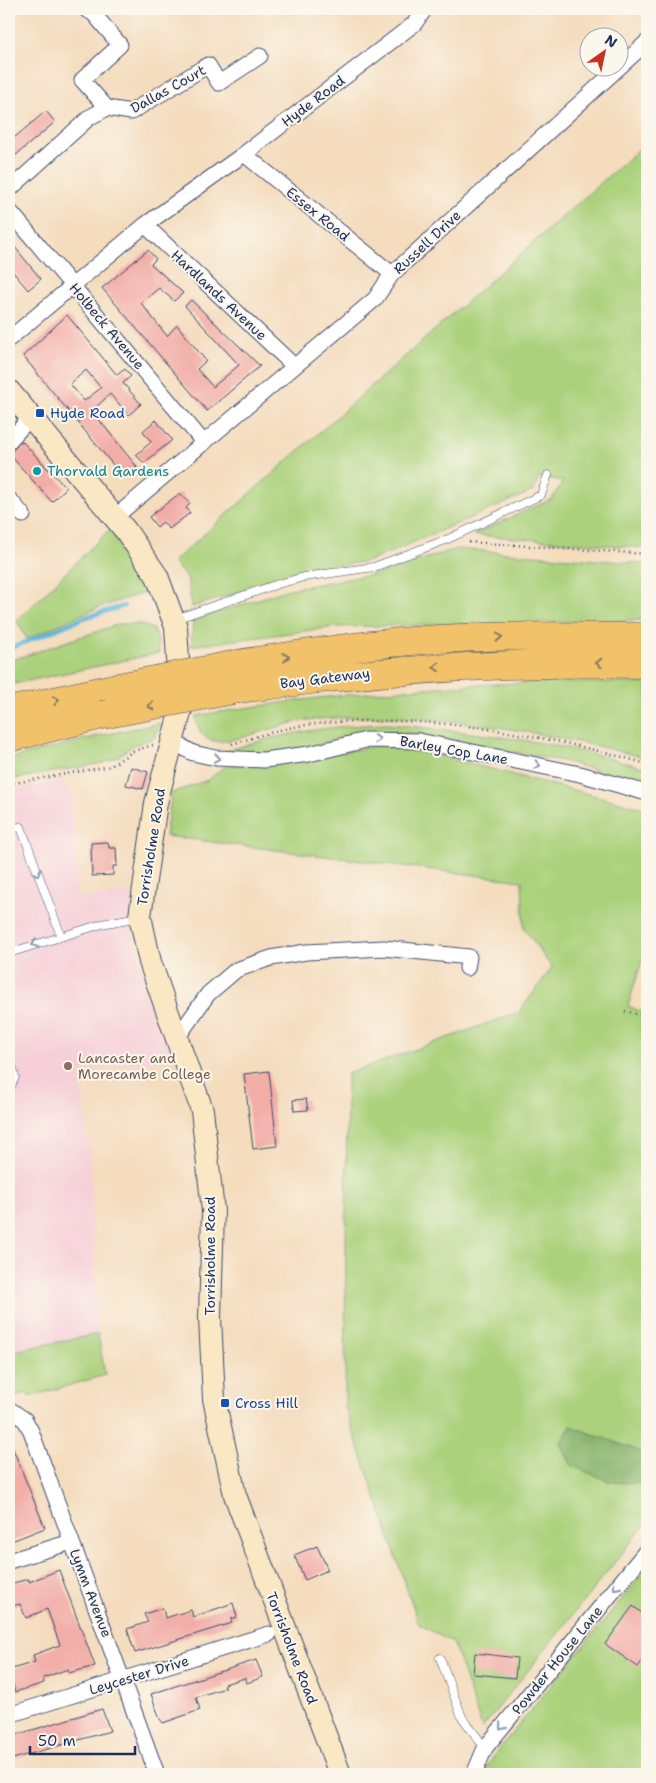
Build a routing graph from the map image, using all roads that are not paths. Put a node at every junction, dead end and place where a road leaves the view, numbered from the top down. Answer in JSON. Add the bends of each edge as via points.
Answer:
{"nodes":[{"id":1,"x":85,"y":9,"type":"edge"},
{"id":2,"x":425,"y":9,"type":"edge"},
{"id":3,"x":647,"y":42,"type":"edge"},
{"id":4,"x":260,"y":56,"type":"dead end"},
{"id":5,"x":107,"y":108,"type":"junction"},
{"id":6,"x":244,"y":154,"type":"junction"},
{"id":7,"x":9,"y":190,"type":"edge"},
{"id":8,"x":9,"y":210,"type":"edge"},
{"id":9,"x":145,"y":225,"type":"junction"},
{"id":10,"x":392,"y":274,"type":"junction"},
{"id":11,"x":72,"y":286,"type":"junction"},
{"id":12,"x":9,"y":339,"type":"edge"},
{"id":13,"x":294,"y":366,"type":"junction"},
{"id":14,"x":9,"y":391,"type":"edge"},
{"id":15,"x":31,"y":418,"type":"junction"},
{"id":16,"x":9,"y":441,"type":"edge"},
{"id":17,"x":204,"y":442,"type":"junction"},
{"id":18,"x":548,"y":474,"type":"dead end"},
{"id":19,"x":9,"y":499,"type":"edge"},
{"id":20,"x":23,"y":515,"type":"dead end"},
{"id":21,"x":115,"y":517,"type":"junction"},
{"id":22,"x":173,"y":620,"type":"junction"},
{"id":23,"x":647,"y":637,"type":"edge"},
{"id":24,"x":647,"y":664,"type":"edge"},
{"id":25,"x":235,"y":677,"type":"junction"},
{"id":26,"x":9,"y":712,"type":"edge"},
{"id":27,"x":174,"y":735,"type":"junction"},
{"id":28,"x":9,"y":738,"type":"edge"},
{"id":29,"x":647,"y":793,"type":"edge"},
{"id":30,"x":9,"y":828,"type":"edge"},
{"id":31,"x":140,"y":916,"type":"junction"},
{"id":32,"x":61,"y":936,"type":"junction"},
{"id":33,"x":9,"y":953,"type":"edge"},
{"id":34,"x":469,"y":957,"type":"dead end"},
{"id":35,"x":177,"y":1038,"type":"junction"},
{"id":36,"x":9,"y":1053,"type":"edge"},
{"id":37,"x":9,"y":1090,"type":"edge"},
{"id":38,"x":14,"y":1412,"type":"edge"},
{"id":39,"x":72,"y":1542,"type":"junction"},
{"id":40,"x":647,"y":1550,"type":"edge"},
{"id":41,"x":9,"y":1561,"type":"edge"},
{"id":42,"x":269,"y":1634,"type":"dead end"},
{"id":43,"x":440,"y":1658,"type":"dead end"},
{"id":44,"x":123,"y":1680,"type":"junction"},
{"id":45,"x":9,"y":1715,"type":"edge"},
{"id":46,"x":485,"y":1748,"type":"junction"},
{"id":47,"x":157,"y":1774,"type":"edge"},
{"id":48,"x":340,"y":1774,"type":"edge"},
{"id":49,"x":474,"y":1774,"type":"edge"}],
"edges":[{"from":1,"to":5,"type":"street","via":[[93,13],[120,45],[82,80]]},
{"from":2,"to":6,"type":"street","name":"Hyde Road","via":[[414,24]]},
{"from":3,"to":10,"type":"street","name":"Russell Drive"},
{"from":4,"to":5,"type":"street","name":"Dallas Court","via":[[219,83],[208,65],[131,112]]},
{"from":5,"to":7,"type":"street","via":[[90,117]]},
{"from":6,"to":9,"type":"street","name":"Hyde Road"},
{"from":6,"to":10,"type":"street","name":"Essex Road"},
{"from":8,"to":11,"type":"street","name":"Holbeck Avenue"},
{"from":9,"to":11,"type":"street","name":"Hyde Road"},
{"from":9,"to":13,"type":"street","name":"Hardlands Avenue"},
{"from":10,"to":13,"type":"street","name":"Russell Drive","via":[[375,299]]},
{"from":11,"to":12,"type":"street","name":"Hyde Road"},
{"from":11,"to":17,"type":"street","name":"Holbeck Avenue"},
{"from":13,"to":17,"type":"street","name":"Russell Drive"},
{"from":14,"to":15,"type":"main road","name":"Torrisholme Road"},
{"from":15,"to":16,"type":"street"},
{"from":15,"to":21,"type":"main road","name":"Torrisholme Road"},
{"from":17,"to":21,"type":"street","name":"Russell Drive"},
{"from":18,"to":22,"type":"lane","via":[[541,496],[448,539],[374,567],[278,584]]},
{"from":19,"to":20,"type":"street"},
{"from":21,"to":22,"type":"main road","name":"Torrisholme Road","via":[[157,576]]},
{"from":22,"to":27,"type":"main road","name":"Torrisholme Road","via":[[179,651],[181,709]]},
{"from":25,"to":23,"type":"highway","name":"Bay Gateway","one_way":true,"via":[[380,644],[526,636]]},
{"from":24,"to":25,"type":"highway","name":"Bay Gateway","one_way":true,"via":[[455,666],[306,680]]},
{"from":26,"to":25,"type":"highway","name":"Bay Gateway","one_way":true,"bridge":true,"via":[[114,688]]},
{"from":25,"to":28,"type":"highway","name":"Bay Gateway","one_way":true,"bridge":true},
{"from":27,"to":29,"type":"street","name":"Barley Cop Lane","one_way":true,"via":[[193,753],[216,758],[264,760],[309,754],[366,740],[419,741],[580,774]]},
{"from":27,"to":31,"type":"main road","name":"Torrisholme Road","via":[[156,803]]},
{"from":30,"to":32,"type":"lane","one_way":true,"via":[[21,827]]},
{"from":31,"to":32,"type":"lane"},
{"from":31,"to":35,"type":"main road","name":"Torrisholme Road","via":[[150,962]]},
{"from":32,"to":33,"type":"lane","one_way":true},
{"from":34,"to":35,"type":"street","via":[[384,948],[306,952],[272,958],[236,970],[208,994]]},
{"from":35,"to":48,"type":"main road","name":"Torrisholme Road","via":[[202,1110],[213,1211],[210,1318],[214,1399],[233,1486]]},
{"from":36,"to":37,"type":"lane","via":[[15,1077]]},
{"from":38,"to":39,"type":"street","name":"Lymm Avenue","via":[[25,1420],[31,1431]]},
{"from":39,"to":41,"type":"street"},
{"from":39,"to":44,"type":"street","name":"Lymm Avenue"},
{"from":40,"to":46,"type":"street","name":"Powder House Lane","one_way":true},
{"from":42,"to":44,"type":"street","name":"Leycester Drive"},
{"from":43,"to":46,"type":"lane","via":[[462,1717]]},
{"from":44,"to":45,"type":"street","name":"Leycester Drive"},
{"from":44,"to":47,"type":"street","name":"Lymm Avenue"},
{"from":46,"to":49,"type":"street","name":"Powder House Lane"}]}
